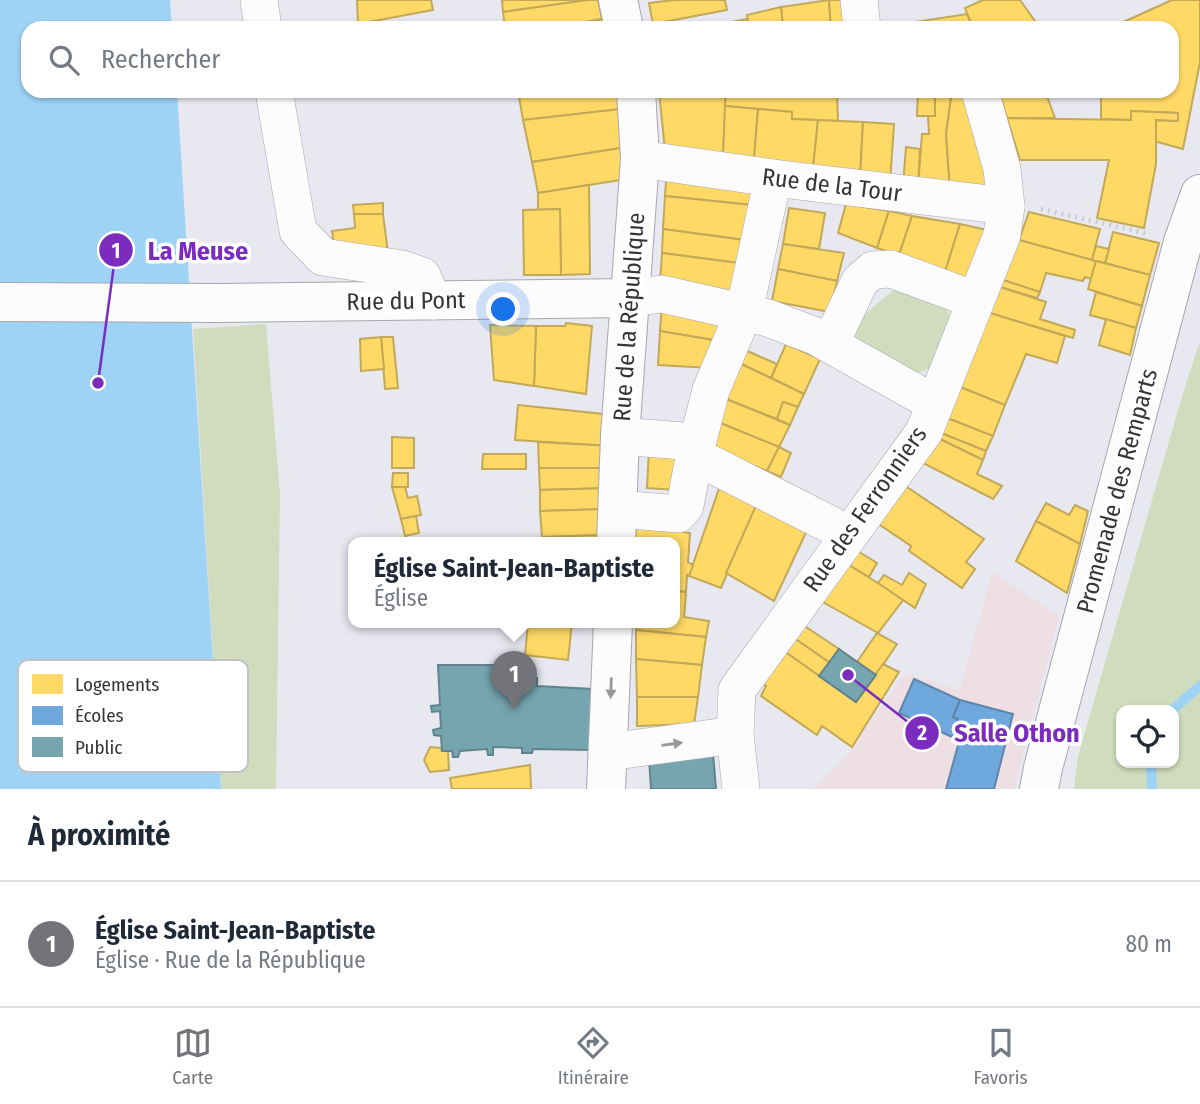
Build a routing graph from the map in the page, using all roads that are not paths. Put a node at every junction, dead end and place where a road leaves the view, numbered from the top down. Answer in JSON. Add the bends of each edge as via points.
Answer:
{"nodes":[{"id":1,"x":259,"y":0,"type":"edge"},
{"id":2,"x":618,"y":0,"type":"edge"},
{"id":3,"x":859,"y":0,"type":"edge"},
{"id":4,"x":262,"y":21,"type":"edge"},
{"id":5,"x":622,"y":21,"type":"edge"},
{"id":6,"x":861,"y":21,"type":"edge"},
{"id":7,"x":275,"y":98,"type":"edge"},
{"id":8,"x":636,"y":98,"type":"edge"},
{"id":9,"x":982,"y":98,"type":"edge"},
{"id":10,"x":640,"y":159,"type":"junction"},
{"id":11,"x":773,"y":178,"type":"junction"},
{"id":12,"x":1200,"y":194,"type":"edge"},
{"id":13,"x":1005,"y":215,"type":"junction"},
{"id":14,"x":630,"y":298,"type":"junction"},
{"id":15,"x":975,"y":300,"type":"junction"},
{"id":16,"x":433,"y":301,"type":"junction"},
{"id":17,"x":0,"y":302,"type":"edge"},
{"id":18,"x":744,"y":312,"type":"junction"},
{"id":19,"x":830,"y":344,"type":"junction"},
{"id":20,"x":934,"y":402,"type":"junction"},
{"id":21,"x":620,"y":436,"type":"junction"},
{"id":22,"x":695,"y":452,"type":"junction"},
{"id":23,"x":617,"y":526,"type":"edge"},
{"id":24,"x":848,"y":536,"type":"junction"},
{"id":25,"x":613,"y":628,"type":"edge"},
{"id":26,"x":735,"y":735,"type":"junction"},
{"id":27,"x":607,"y":771,"type":"edge"},
{"id":28,"x":741,"y":789,"type":"edge"},
{"id":29,"x":1040,"y":789,"type":"edge"}],
"edges":[{"from":1,"to":4,"type":"street"},
{"from":2,"to":5,"type":"main road"},
{"from":3,"to":6,"type":"street"},
{"from":7,"to":16,"type":"street","via":[[298,230],[323,257],[422,276]]},
{"from":8,"to":10,"type":"main road","name":"Rue de la République"},
{"from":9,"to":13,"type":"street","via":[[1002,169]]},
{"from":10,"to":11,"type":"street","name":"Rue de la Tour"},
{"from":10,"to":14,"type":"main road","name":"Rue de la République"},
{"from":11,"to":13,"type":"street","name":"Rue de la Tour"},
{"from":11,"to":18,"type":"street"},
{"from":12,"to":29,"type":"main road","name":"Promenade des Remparts"},
{"from":13,"to":15,"type":"street","name":"Rue des Ferronniers","via":[[1002,235]]},
{"from":14,"to":16,"type":"main road","name":"Rue du Pont"},
{"from":14,"to":18,"type":"street","via":[[662,294]]},
{"from":14,"to":21,"type":"main road","name":"Rue de la République"},
{"from":15,"to":19,"type":"street","via":[[891,269],[873,271],[860,281]]},
{"from":15,"to":20,"type":"street","name":"Rue des Ferronniers"},
{"from":16,"to":17,"type":"main road","name":"Rue du Pont"},
{"from":18,"to":19,"type":"street"},
{"from":18,"to":22,"type":"street","via":[[711,390]]},
{"from":19,"to":20,"type":"street"},
{"from":20,"to":24,"type":"street","name":"Rue des Ferronniers","via":[[923,432]]},
{"from":21,"to":22,"type":"street","via":[[683,441]]},
{"from":21,"to":23,"type":"main road","name":"Rue de la République"},
{"from":22,"to":23,"type":"street","via":[[685,506],[678,514]]},
{"from":22,"to":24,"type":"street"},
{"from":24,"to":26,"type":"street","name":"Rue des Ferronniers","via":[[737,690]]},
{"from":25,"to":27,"type":"main road","one_way":true},
{"from":27,"to":26,"type":"street","one_way":true},
{"from":26,"to":28,"type":"street","name":"Rue des Ferronniers"}]}
